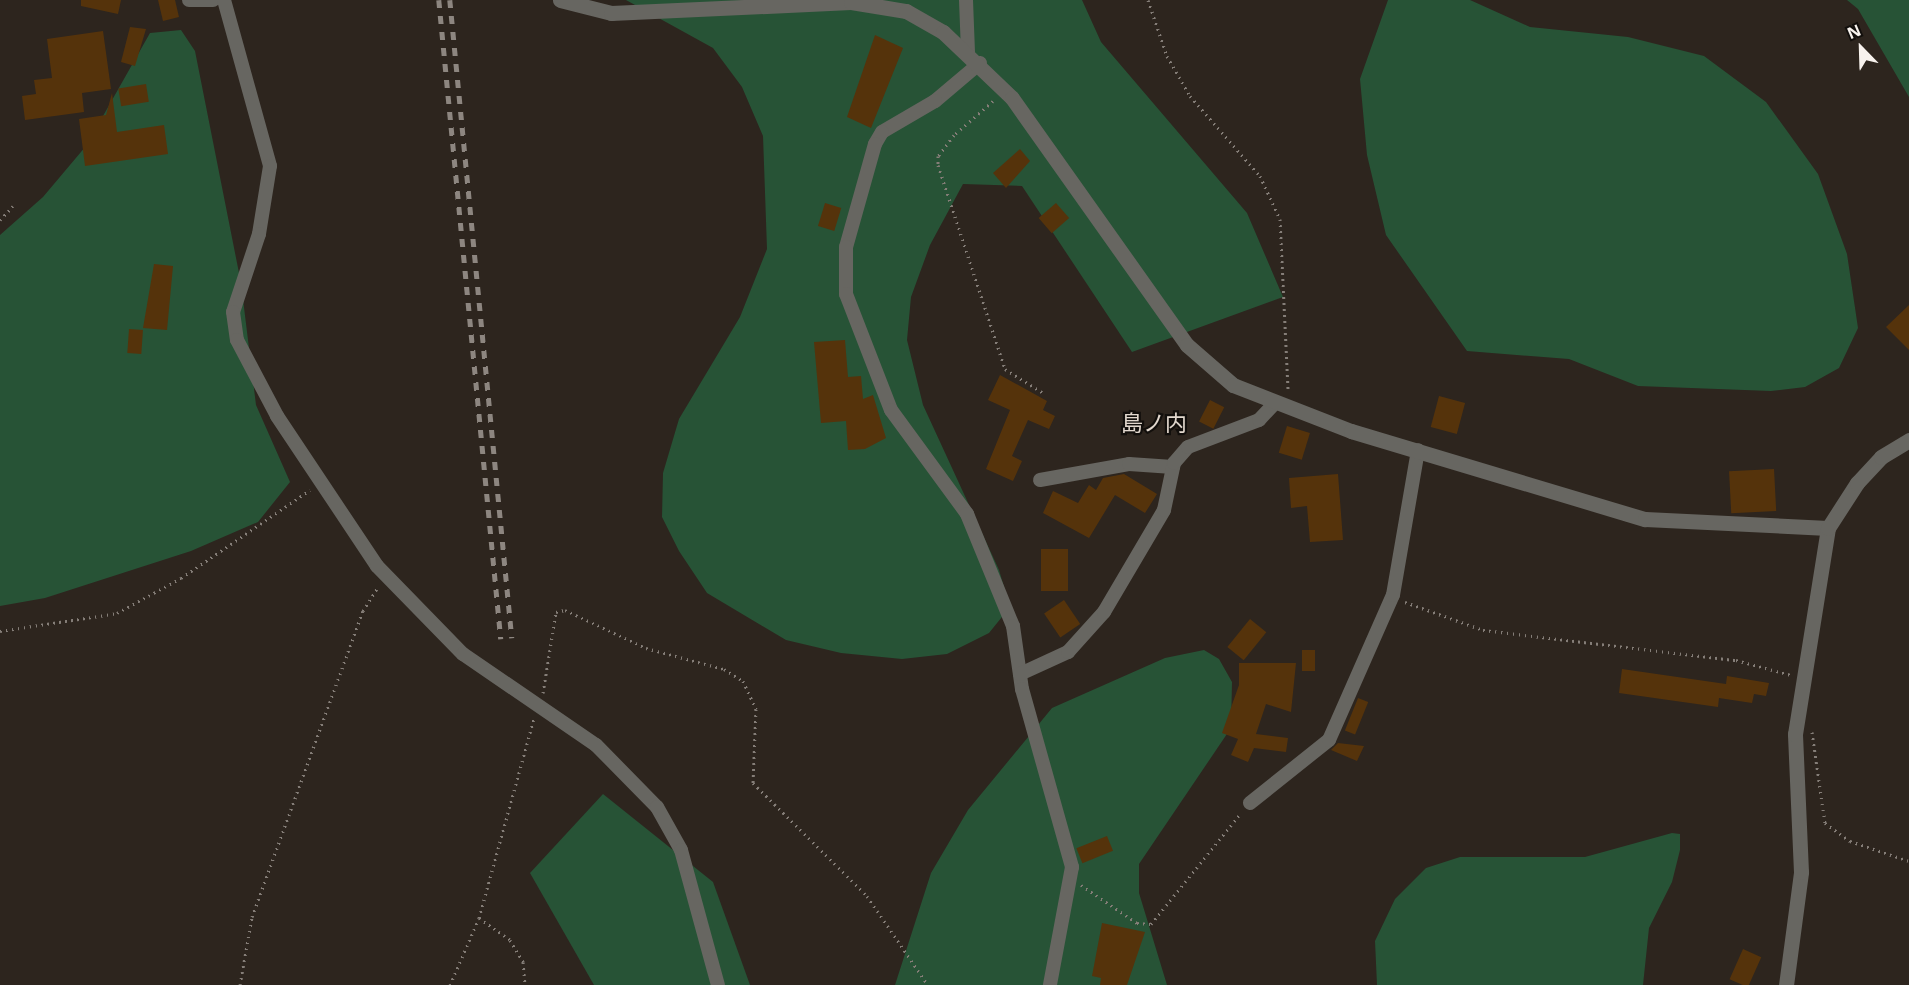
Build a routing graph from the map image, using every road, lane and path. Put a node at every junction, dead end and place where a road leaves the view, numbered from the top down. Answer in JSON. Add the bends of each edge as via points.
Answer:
{"nodes":[{"id":1,"x":189,"y":0,"type":"edge"},
{"id":2,"x":213,"y":0,"type":"edge"},
{"id":3,"x":224,"y":0,"type":"edge"},
{"id":4,"x":560,"y":0,"type":"edge"},
{"id":5,"x":966,"y":0,"type":"edge"},
{"id":6,"x":1148,"y":0,"type":"edge"},
{"id":7,"x":968,"y":53,"type":"junction"},
{"id":8,"x":980,"y":63,"type":"junction"},
{"id":9,"x":1005,"y":90,"type":"junction"},
{"id":10,"x":13,"y":206,"type":"dead end"},
{"id":11,"x":0,"y":220,"type":"edge"},
{"id":12,"x":1045,"y":394,"type":"dead end"},
{"id":13,"x":1280,"y":405,"type":"junction"},
{"id":14,"x":1909,"y":440,"type":"edge"},
{"id":15,"x":1418,"y":450,"type":"junction"},
{"id":16,"x":1173,"y":467,"type":"junction"},
{"id":17,"x":1040,"y":480,"type":"dead end"},
{"id":18,"x":319,"y":484,"type":"junction"},
{"id":19,"x":1828,"y":528,"type":"junction"},
{"id":20,"x":386,"y":576,"type":"junction"},
{"id":21,"x":1393,"y":595,"type":"junction"},
{"id":22,"x":0,"y":631,"type":"edge"},
{"id":23,"x":1020,"y":674,"type":"junction"},
{"id":24,"x":1801,"y":679,"type":"junction"},
{"id":25,"x":541,"y":704,"type":"junction"},
{"id":26,"x":1798,"y":706,"type":"junction"},
{"id":27,"x":1250,"y":803,"type":"joint"},
{"id":28,"x":1909,"y":861,"type":"edge"},
{"id":29,"x":1069,"y":882,"type":"junction"},
{"id":30,"x":479,"y":918,"type":"junction"},
{"id":31,"x":240,"y":985,"type":"edge"},
{"id":32,"x":450,"y":985,"type":"edge"},
{"id":33,"x":525,"y":985,"type":"edge"},
{"id":34,"x":718,"y":985,"type":"edge"},
{"id":35,"x":928,"y":985,"type":"edge"},
{"id":36,"x":1050,"y":985,"type":"edge"},
{"id":37,"x":1786,"y":985,"type":"edge"}],
"edges":[{"from":1,"to":2,"type":"street"},
{"from":3,"to":18,"type":"street","via":[[270,166],[259,234],[233,312],[237,340]]},
{"from":4,"to":7,"type":"street","via":[[611,13],[888,4],[924,20]]},
{"from":5,"to":7,"type":"street"},
{"from":6,"to":13,"type":"path","via":[[1167,56],[1190,96],[1260,177],[1280,219],[1290,344]]},
{"from":7,"to":8,"type":"street"},
{"from":8,"to":9,"type":"street"},
{"from":8,"to":23,"type":"street","via":[[935,101],[882,132],[875,144],[846,247],[846,294],[902,432],[967,514],[1013,626]]},
{"from":9,"to":12,"type":"path","via":[[954,135],[938,156],[938,165],[1005,369]]},
{"from":9,"to":13,"type":"street","via":[[1187,345],[1233,385]]},
{"from":10,"to":11,"type":"path"},
{"from":13,"to":15,"type":"street"},
{"from":13,"to":16,"type":"street","via":[[1259,420],[1188,447]]},
{"from":14,"to":19,"type":"street","via":[[1881,457],[1857,483]]},
{"from":15,"to":19,"type":"street","via":[[1645,519]]},
{"from":15,"to":21,"type":"street"},
{"from":16,"to":17,"type":"street","via":[[1129,464]]},
{"from":16,"to":23,"type":"street","via":[[1164,510],[1104,612],[1068,652]]},
{"from":18,"to":20,"type":"street"},
{"from":18,"to":22,"type":"path","via":[[181,578],[117,613]]},
{"from":19,"to":24,"type":"street"},
{"from":20,"to":25,"type":"street","via":[[463,654]]},
{"from":20,"to":31,"type":"path","via":[[363,611],[256,906]]},
{"from":21,"to":24,"type":"path","via":[[1483,630],[1736,660]]},
{"from":21,"to":27,"type":"street","via":[[1329,740]]},
{"from":23,"to":29,"type":"street","via":[[1034,739],[1070,846]]},
{"from":24,"to":26,"type":"street"},
{"from":25,"to":30,"type":"path","via":[[492,855]]},
{"from":25,"to":34,"type":"street","via":[[623,768],[674,832]]},
{"from":25,"to":35,"type":"path","via":[[553,660],[556,612],[565,610],[646,648],[724,669],[743,681],[756,709],[753,783],[867,897]]},
{"from":26,"to":28,"type":"path","via":[[1812,733],[1825,823],[1850,841]]},
{"from":26,"to":37,"type":"street","via":[[1801,872]]},
{"from":27,"to":29,"type":"path","via":[[1151,924],[1137,923],[1098,893]]},
{"from":29,"to":36,"type":"street"},
{"from":30,"to":32,"type":"path"},
{"from":30,"to":33,"type":"path","via":[[510,940],[523,962]]}]}
